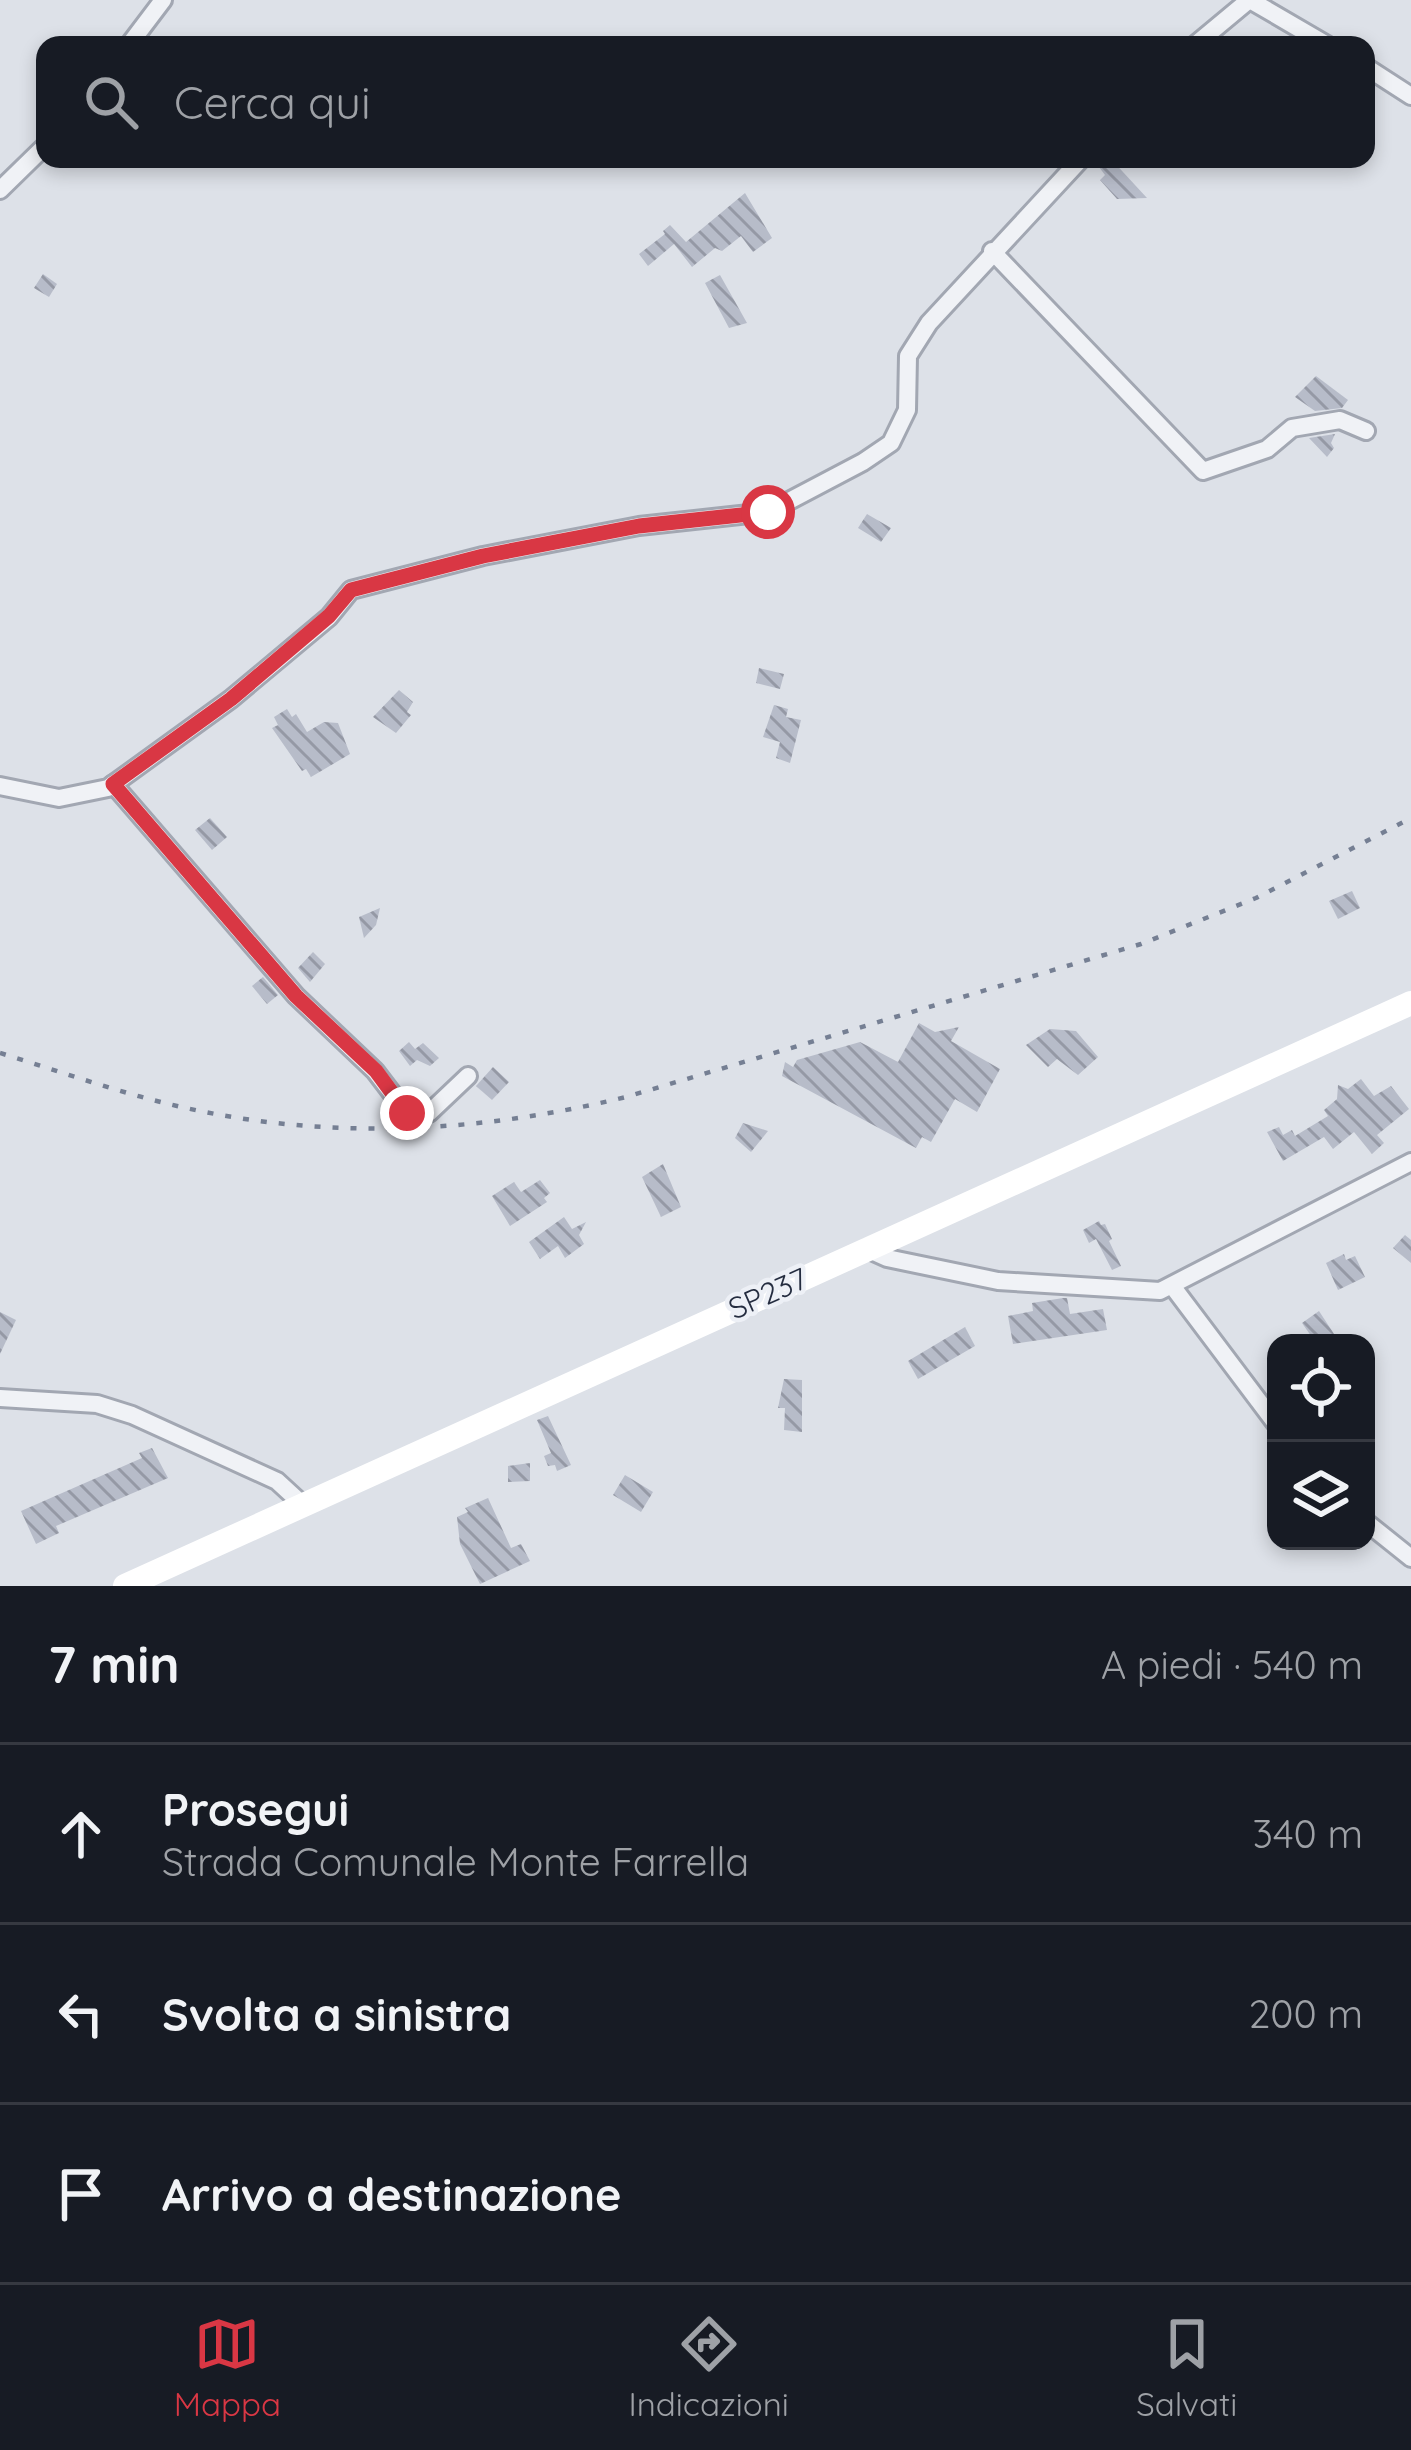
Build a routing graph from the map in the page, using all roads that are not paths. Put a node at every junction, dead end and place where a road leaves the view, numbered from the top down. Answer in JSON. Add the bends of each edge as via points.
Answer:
{"nodes":[{"id":1,"x":163,"y":0,"type":"edge"},
{"id":2,"x":1249,"y":0,"type":"edge"},
{"id":3,"x":136,"y":36,"type":"edge"},
{"id":4,"x":1206,"y":36,"type":"edge"},
{"id":5,"x":1312,"y":36,"type":"edge"},
{"id":6,"x":1375,"y":73,"type":"edge"},
{"id":7,"x":1411,"y":95,"type":"edge"},
{"id":8,"x":36,"y":155,"type":"edge"},
{"id":9,"x":1072,"y":168,"type":"edge"},
{"id":10,"x":0,"y":190,"type":"edge"},
{"id":11,"x":992,"y":251,"type":"junction"},
{"id":12,"x":1366,"y":431,"type":"dead end"},
{"id":13,"x":113,"y":784,"type":"junction"},
{"id":14,"x":0,"y":786,"type":"edge"},
{"id":15,"x":1411,"y":1003,"type":"edge"},
{"id":16,"x":468,"y":1076,"type":"dead end"},
{"id":17,"x":1411,"y":1162,"type":"edge"},
{"id":18,"x":867,"y":1249,"type":"junction"},
{"id":19,"x":1173,"y":1287,"type":"junction"},
{"id":20,"x":0,"y":1398,"type":"edge"},
{"id":21,"x":1267,"y":1412,"type":"edge"},
{"id":22,"x":302,"y":1504,"type":"junction"},
{"id":23,"x":1375,"y":1529,"type":"edge"},
{"id":24,"x":1411,"y":1558,"type":"edge"},
{"id":25,"x":126,"y":1586,"type":"edge"}],
"edges":[{"from":1,"to":3,"type":"street"},
{"from":2,"to":4,"type":"street"},
{"from":2,"to":5,"type":"street"},
{"from":6,"to":7,"type":"street"},
{"from":8,"to":10,"type":"street"},
{"from":9,"to":11,"type":"street"},
{"from":11,"to":12,"type":"street","via":[[1203,471],[1267,449],[1292,428],[1340,420]]},
{"from":11,"to":13,"type":"street","via":[[908,356],[907,410],[891,443],[863,462],[768,512],[639,526],[351,590],[231,699]]},
{"from":13,"to":14,"type":"street","via":[[59,798]]},
{"from":13,"to":16,"type":"street","via":[[407,1113],[429,1113]]},
{"from":15,"to":18,"type":"main road","name":"SP237","number":"SP237"},
{"from":17,"to":19,"type":"street"},
{"from":18,"to":19,"type":"street","via":[[998,1281],[1142,1292]]},
{"from":18,"to":22,"type":"main road","name":"SP237","number":"SP237"},
{"from":19,"to":21,"type":"street"},
{"from":20,"to":22,"type":"street","via":[[97,1404],[132,1415],[277,1481]]},
{"from":22,"to":25,"type":"main road","name":"SP237","number":"SP237"},
{"from":23,"to":24,"type":"street"}]}
